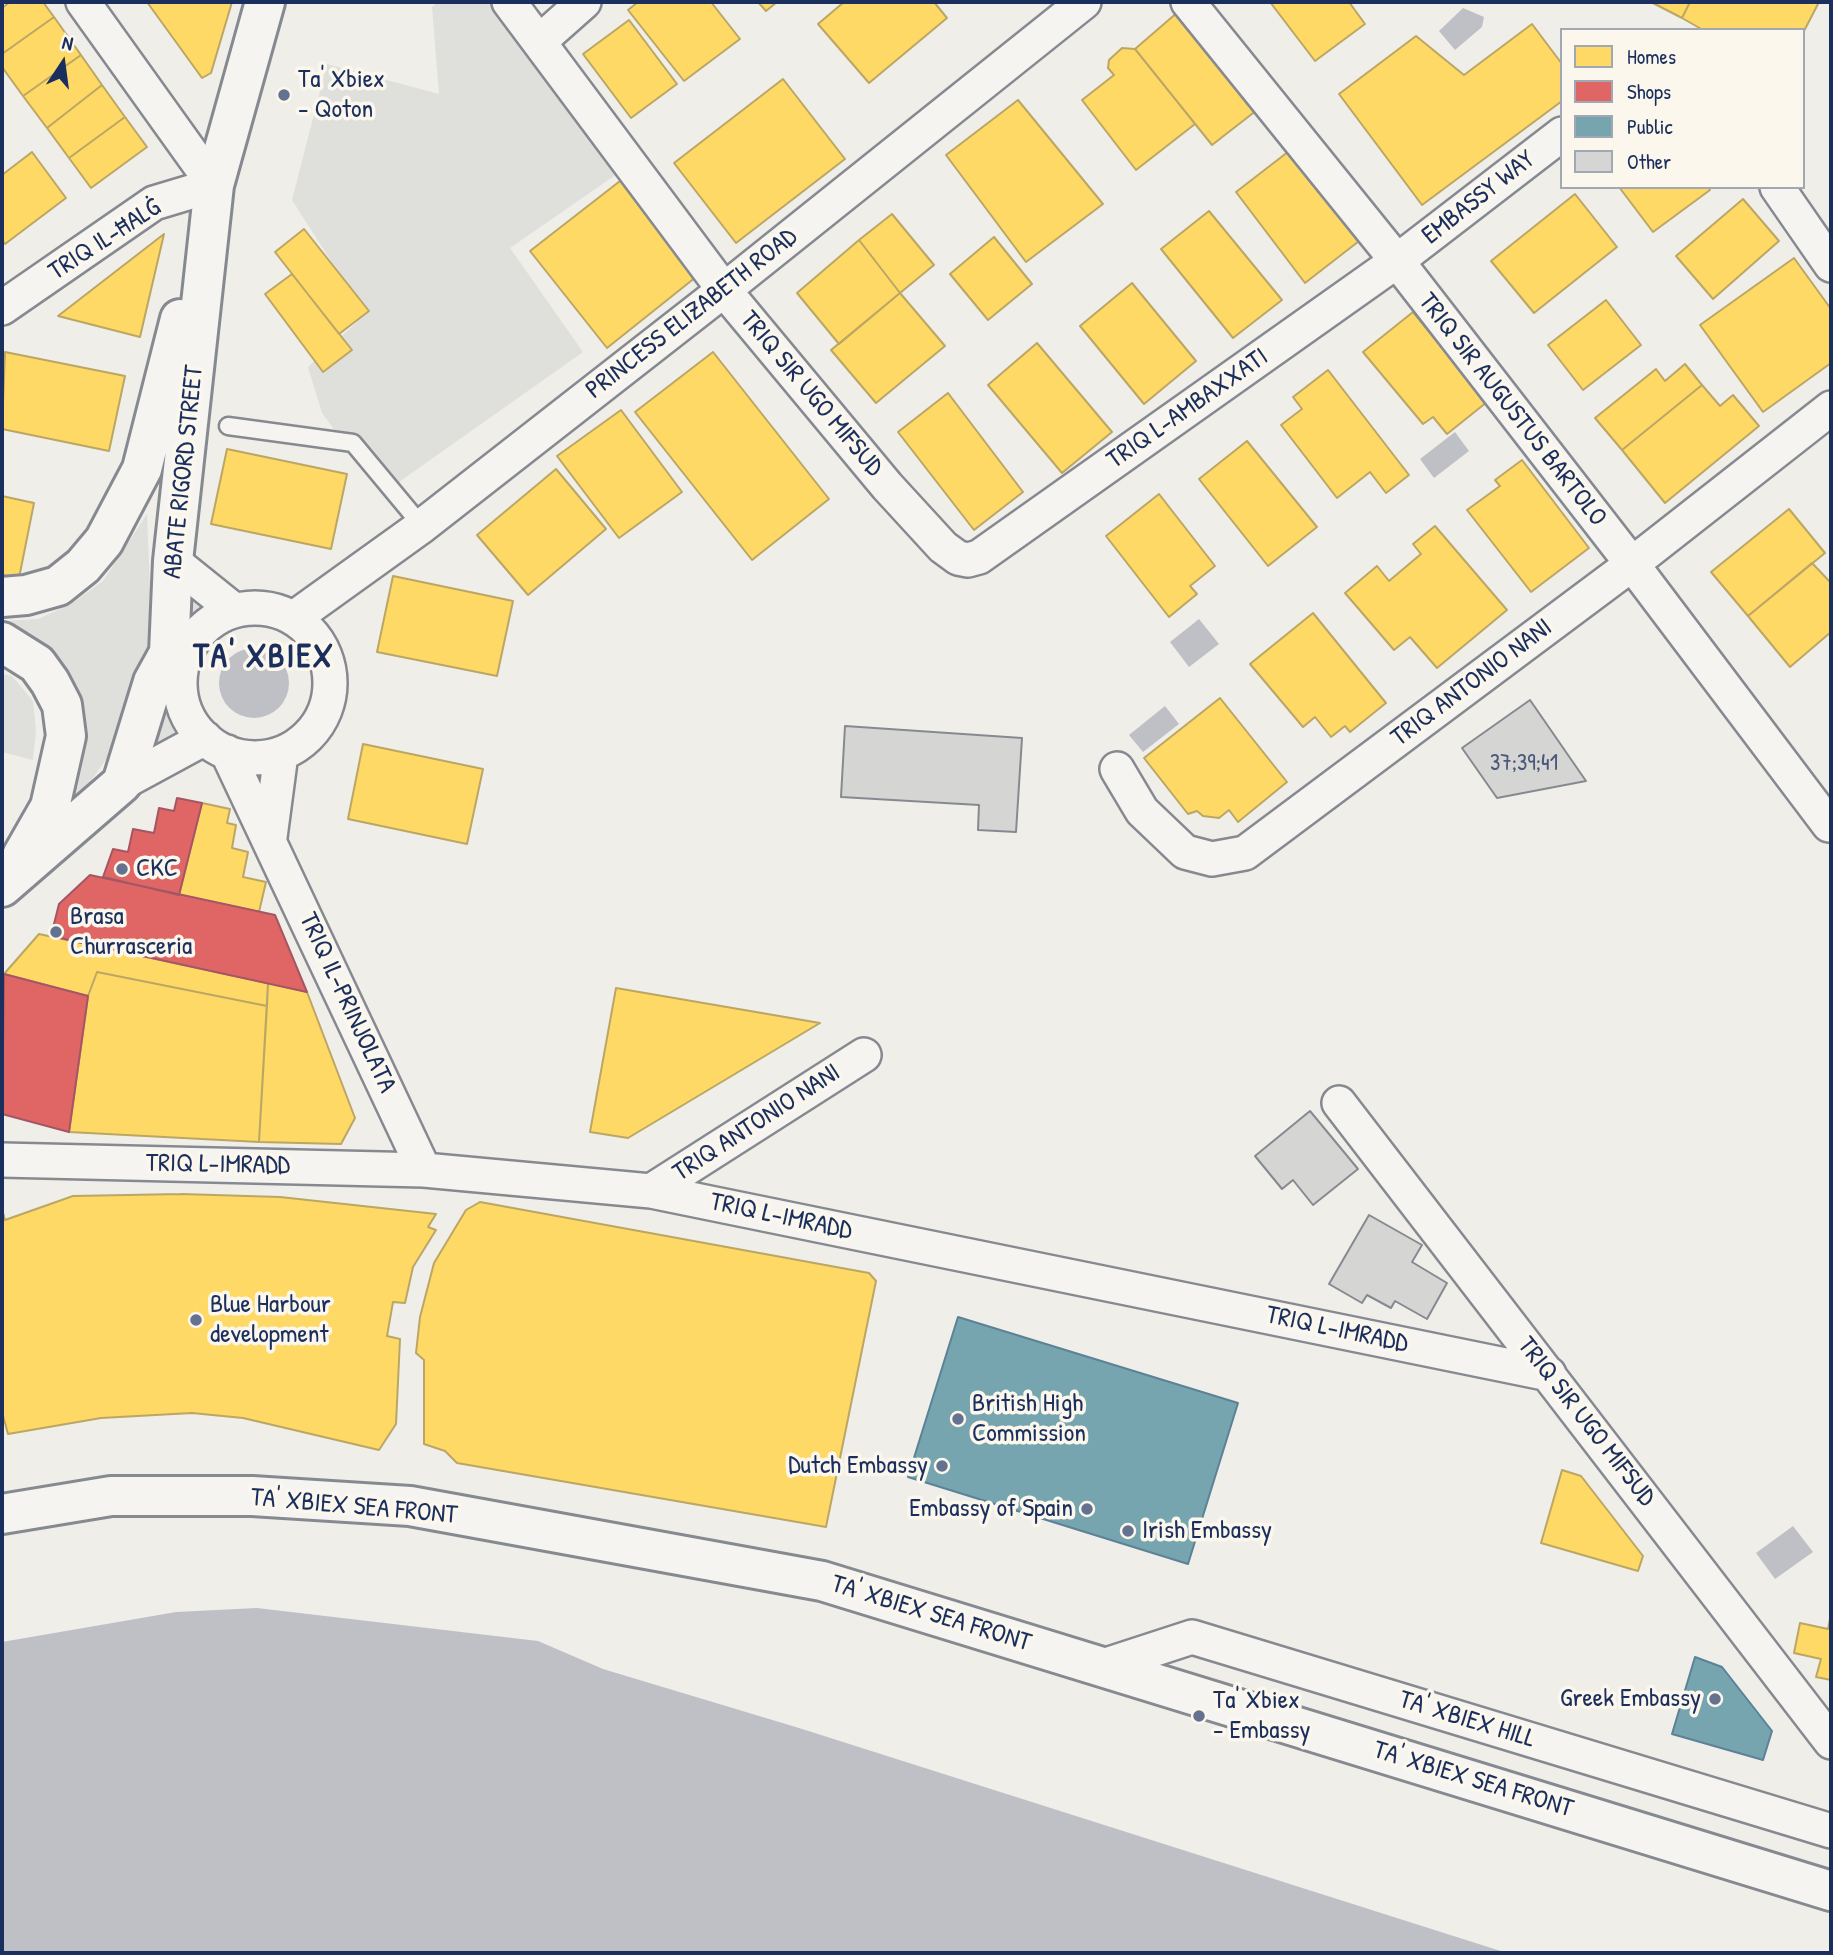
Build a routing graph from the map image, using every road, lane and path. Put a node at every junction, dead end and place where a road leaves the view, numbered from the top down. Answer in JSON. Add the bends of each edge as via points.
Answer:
{"nodes":[{"id":1,"x":83,"y":2,"type":"edge"},
{"id":2,"x":265,"y":2,"type":"edge"},
{"id":3,"x":509,"y":2,"type":"edge"},
{"id":4,"x":584,"y":2,"type":"edge"},
{"id":5,"x":1084,"y":2,"type":"edge"},
{"id":6,"x":1188,"y":2,"type":"edge"},
{"id":7,"x":540,"y":41,"type":"junction"},
{"id":8,"x":1560,"y":136,"type":"edge"},
{"id":9,"x":214,"y":185,"type":"junction"},
{"id":10,"x":1778,"y":189,"type":"edge"},
{"id":11,"x":1396,"y":261,"type":"junction"},
{"id":12,"x":1831,"y":265,"type":"edge"},
{"id":13,"x":724,"y":290,"type":"junction"},
{"id":14,"x":2,"y":308,"type":"edge"},
{"id":15,"x":1831,"y":408,"type":"edge"},
{"id":16,"x":228,"y":426,"type":"dead end"},
{"id":17,"x":422,"y":526,"type":"junction"},
{"id":18,"x":979,"y":557,"type":"joint"},
{"id":19,"x":173,"y":561,"type":"junction"},
{"id":20,"x":1632,"y":564,"type":"junction"},
{"id":21,"x":2,"y":597,"type":"edge"},
{"id":22,"x":234,"y":610,"type":"junction"},
{"id":23,"x":294,"y":618,"type":"junction"},
{"id":24,"x":2,"y":642,"type":"edge"},
{"id":25,"x":216,"y":745,"type":"junction"},
{"id":26,"x":281,"y":754,"type":"junction"},
{"id":27,"x":1116,"y":769,"type":"dead end"},
{"id":28,"x":122,"y":783,"type":"junction"},
{"id":29,"x":1829,"y":825,"type":"dead end"},
{"id":30,"x":270,"y":837,"type":"junction"},
{"id":31,"x":5,"y":884,"type":"edge"},
{"id":32,"x":864,"y":1055,"type":"dead end"},
{"id":33,"x":1339,"y":1103,"type":"dead end"},
{"id":34,"x":2,"y":1160,"type":"edge"},
{"id":35,"x":424,"y":1170,"type":"junction"},
{"id":36,"x":651,"y":1191,"type":"junction"},
{"id":37,"x":1549,"y":1374,"type":"junction"},
{"id":38,"x":2,"y":1514,"type":"edge"},
{"id":39,"x":1104,"y":1666,"type":"junction"},
{"id":40,"x":1831,"y":1742,"type":"edge"},
{"id":41,"x":1831,"y":1831,"type":"edge"},
{"id":42,"x":1831,"y":1891,"type":"edge"}],
"edges":[{"from":1,"to":9,"type":"street"},
{"from":2,"to":9,"type":"main road","name":"ABATE RIGORD STREET"},
{"from":3,"to":7,"type":"street","name":"TRIQ SIR UGO MIFSUD"},
{"from":4,"to":7,"type":"street"},
{"from":5,"to":13,"type":"street","name":"PRINCESS ELIZABETH ROAD"},
{"from":6,"to":11,"type":"street","name":"TRIQ SIR AUGUSTUS BARTOLO"},
{"from":7,"to":13,"type":"street","name":"TRIQ SIR UGO MIFSUD"},
{"from":8,"to":11,"type":"street","name":"EMBASSY WAY"},
{"from":9,"to":14,"type":"street","name":"TRIQ IL-ĦALĠ","via":[[154,203]]},
{"from":9,"to":19,"type":"main road","name":"ABATE RIGORD STREET"},
{"from":9,"to":21,"type":"main road","via":[[142,469],[104,541],[83,566],[58,586]]},
{"from":10,"to":12,"type":"street"},
{"from":11,"to":18,"type":"street","name":"TRIQ L-AMBAXXATI"},
{"from":11,"to":20,"type":"street","name":"TRIQ SIR AUGUSTUS BARTOLO"},
{"from":13,"to":17,"type":"street","name":"PRINCESS ELIZABETH ROAD"},
{"from":13,"to":18,"type":"street","name":"TRIQ SIR UGO MIFSUD","via":[[943,547],[958,558]]},
{"from":15,"to":20,"type":"street","name":"TRIQ ANTONIO NANI"},
{"from":16,"to":17,"type":"lane","via":[[352,443]]},
{"from":17,"to":23,"type":"street","name":"PRINCESS ELIZABETH ROAD"},
{"from":19,"to":22,"type":"street"},
{"from":19,"to":28,"type":"main road","name":"ABATE RIGORD STREET","via":[[169,653],[153,682]]},
{"from":20,"to":27,"type":"street","name":"TRIQ ANTONIO NANI","via":[[1245,853],[1212,859],[1185,852],[1143,811]]},
{"from":20,"to":29,"type":"street","name":"TRIQ SIR AUGUSTUS BARTOLO"},
{"from":22,"to":23,"type":"street","via":[[254,607]]},
{"from":22,"to":25,"type":"street","via":[[213,620],[197,636],[185,655],[180,677],[190,721]]},
{"from":23,"to":26,"type":"street","via":[[312,633],[325,653],[331,676],[329,701],[319,723],[303,741]]},
{"from":24,"to":31,"type":"main road","via":[[37,664],[50,682],[62,705],[66,736],[50,807]]},
{"from":25,"to":26,"type":"street","via":[[244,757]]},
{"from":25,"to":28,"type":"street"},
{"from":25,"to":30,"type":"street","name":"TRIQ IL-PRINJOLATA"},
{"from":26,"to":30,"type":"street"},
{"from":28,"to":31,"type":"main road"},
{"from":30,"to":35,"type":"street","name":"TRIQ IL-PRINJOLATA"},
{"from":32,"to":36,"type":"street","name":"TRIQ ANTONIO NANI"},
{"from":33,"to":37,"type":"street","name":"TRIQ SIR UGO MIFSUD"},
{"from":34,"to":35,"type":"street","name":"TRIQ L-IMRADD"},
{"from":35,"to":36,"type":"street","name":"TRIQ L-IMRADD"},
{"from":36,"to":37,"type":"street","name":"TRIQ L-IMRADD"},
{"from":37,"to":40,"type":"street","name":"TRIQ SIR UGO MIFSUD"},
{"from":38,"to":39,"type":"main road","name":"TA' XBIEX SEA FRONT","via":[[111,1496],[252,1496],[410,1506],[822,1581]]},
{"from":39,"to":41,"type":"street","name":"TA' XBIEX HILL","via":[[1192,1637]]},
{"from":39,"to":42,"type":"main road","name":"TA' XBIEX SEA FRONT"}]}
